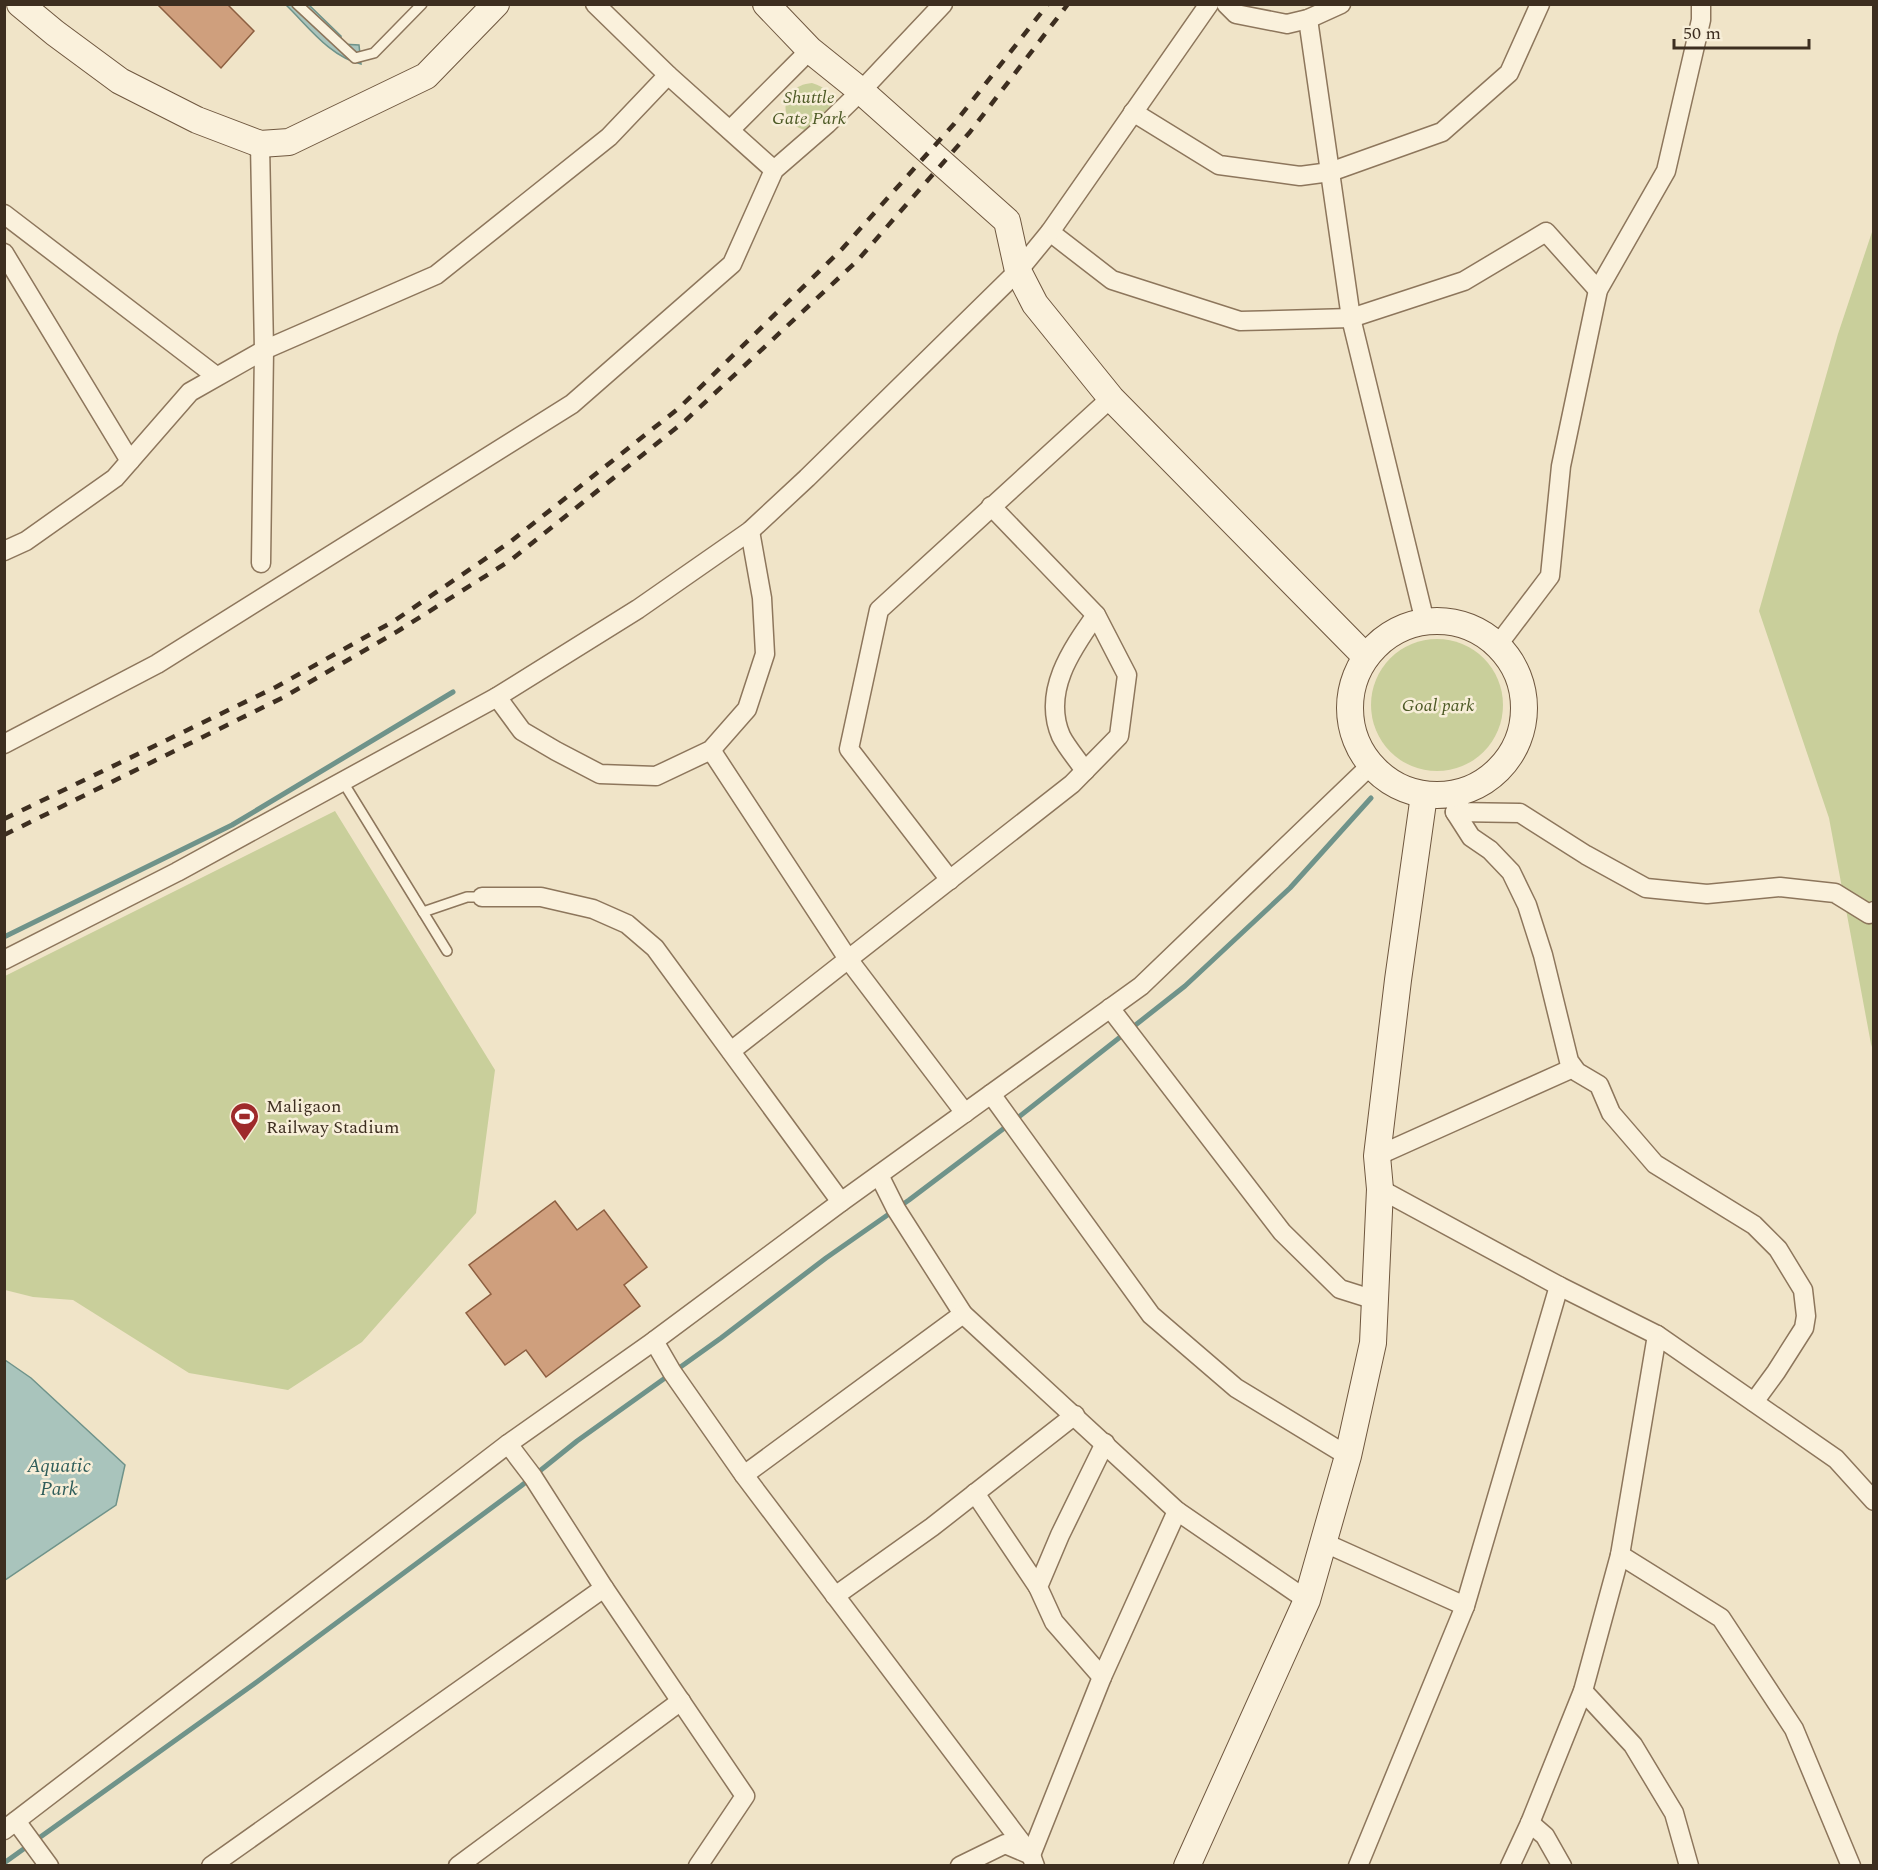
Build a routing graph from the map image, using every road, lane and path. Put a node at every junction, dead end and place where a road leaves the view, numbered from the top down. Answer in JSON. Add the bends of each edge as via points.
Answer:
{"nodes":[{"id":1,"x":20,"y":4,"type":"edge"},
{"id":2,"x":297,"y":4,"type":"edge"},
{"id":3,"x":422,"y":4,"type":"edge"},
{"id":4,"x":496,"y":4,"type":"edge"},
{"id":5,"x":595,"y":4,"type":"edge"},
{"id":6,"x":766,"y":4,"type":"edge"},
{"id":7,"x":943,"y":4,"type":"edge"},
{"id":8,"x":1209,"y":4,"type":"edge"},
{"id":9,"x":1226,"y":4,"type":"edge"},
{"id":10,"x":1341,"y":4,"type":"edge"},
{"id":11,"x":1540,"y":4,"type":"edge"},
{"id":12,"x":1701,"y":4,"type":"edge"},
{"id":13,"x":1308,"y":19,"type":"junction"},
{"id":14,"x":810,"y":50,"type":"junction"},
{"id":15,"x":668,"y":75,"type":"junction"},
{"id":16,"x":861,"y":91,"type":"junction"},
{"id":17,"x":1133,"y":112,"type":"junction"},
{"id":18,"x":730,"y":130,"type":"junction"},
{"id":19,"x":260,"y":144,"type":"junction"},
{"id":20,"x":774,"y":170,"type":"junction"},
{"id":21,"x":1330,"y":172,"type":"junction"},
{"id":22,"x":4,"y":214,"type":"edge"},
{"id":23,"x":1050,"y":232,"type":"junction"},
{"id":24,"x":4,"y":253,"type":"edge"},
{"id":25,"x":1018,"y":271,"type":"junction"},
{"id":26,"x":1598,"y":290,"type":"junction"},
{"id":27,"x":1351,"y":318,"type":"junction"},
{"id":28,"x":264,"y":350,"type":"junction"},
{"id":29,"x":216,"y":376,"type":"junction"},
{"id":30,"x":1111,"y":398,"type":"junction"},
{"id":31,"x":130,"y":461,"type":"junction"},
{"id":32,"x":991,"y":506,"type":"junction"},
{"id":33,"x":750,"y":531,"type":"junction"},
{"id":34,"x":6,"y":547,"type":"edge"},
{"id":35,"x":261,"y":563,"type":"dead end"},
{"id":36,"x":1096,"y":615,"type":"junction"},
{"id":37,"x":1425,"y":622,"type":"junction"},
{"id":38,"x":1497,"y":646,"type":"junction"},
{"id":39,"x":1366,"y":657,"type":"junction"},
{"id":40,"x":497,"y":697,"type":"junction"},
{"id":41,"x":4,"y":744,"type":"edge"},
{"id":42,"x":711,"y":750,"type":"junction"},
{"id":43,"x":1371,"y":765,"type":"junction"},
{"id":44,"x":1085,"y":771,"type":"junction"},
{"id":45,"x":343,"y":782,"type":"junction"},
{"id":46,"x":1424,"y":795,"type":"junction"},
{"id":47,"x":1459,"y":801,"type":"junction"},
{"id":48,"x":950,"y":880,"type":"junction"},
{"id":49,"x":482,"y":897,"type":"joint"},
{"id":50,"x":1874,"y":911,"type":"edge"},
{"id":51,"x":423,"y":912,"type":"junction"},
{"id":52,"x":447,"y":951,"type":"dead end"},
{"id":53,"x":4,"y":960,"type":"edge"},
{"id":54,"x":848,"y":960,"type":"junction"},
{"id":55,"x":1110,"y":1008,"type":"junction"},
{"id":56,"x":731,"y":1051,"type":"junction"},
{"id":57,"x":1573,"y":1068,"type":"junction"},
{"id":58,"x":991,"y":1095,"type":"junction"},
{"id":59,"x":965,"y":1113,"type":"junction"},
{"id":60,"x":1377,"y":1156,"type":"junction"},
{"id":61,"x":879,"y":1175,"type":"junction"},
{"id":62,"x":1380,"y":1189,"type":"junction"},
{"id":63,"x":842,"y":1202,"type":"junction"},
{"id":64,"x":1559,"y":1286,"type":"junction"},
{"id":65,"x":1375,"y":1300,"type":"junction"},
{"id":66,"x":963,"y":1314,"type":"junction"},
{"id":67,"x":1657,"y":1335,"type":"junction"},
{"id":68,"x":654,"y":1341,"type":"junction"},
{"id":69,"x":1754,"y":1402,"type":"junction"},
{"id":70,"x":1075,"y":1415,"type":"junction"},
{"id":71,"x":1105,"y":1443,"type":"junction"},
{"id":72,"x":508,"y":1444,"type":"junction"},
{"id":73,"x":1348,"y":1456,"type":"junction"},
{"id":74,"x":744,"y":1475,"type":"junction"},
{"id":75,"x":975,"y":1493,"type":"junction"},
{"id":76,"x":1874,"y":1501,"type":"edge"},
{"id":77,"x":1177,"y":1511,"type":"junction"},
{"id":78,"x":1325,"y":1543,"type":"junction"},
{"id":79,"x":1620,"y":1555,"type":"junction"},
{"id":80,"x":1038,"y":1587,"type":"junction"},
{"id":81,"x":604,"y":1588,"type":"junction"},
{"id":82,"x":836,"y":1596,"type":"junction"},
{"id":83,"x":1307,"y":1600,"type":"junction"},
{"id":84,"x":1465,"y":1606,"type":"junction"},
{"id":85,"x":1102,"y":1677,"type":"junction"},
{"id":86,"x":1583,"y":1691,"type":"junction"},
{"id":87,"x":681,"y":1701,"type":"junction"},
{"id":88,"x":1530,"y":1823,"type":"junction"},
{"id":89,"x":10,"y":1826,"type":"edge"},
{"id":90,"x":1033,"y":1860,"type":"edge"},
{"id":91,"x":49,"y":1866,"type":"edge"},
{"id":92,"x":212,"y":1866,"type":"edge"},
{"id":93,"x":458,"y":1866,"type":"edge"},
{"id":94,"x":699,"y":1866,"type":"edge"},
{"id":95,"x":960,"y":1866,"type":"edge"},
{"id":96,"x":1187,"y":1866,"type":"edge"},
{"id":97,"x":1358,"y":1866,"type":"edge"},
{"id":98,"x":1510,"y":1866,"type":"edge"},
{"id":99,"x":1562,"y":1866,"type":"edge"},
{"id":100,"x":1689,"y":1866,"type":"edge"},
{"id":101,"x":1851,"y":1866,"type":"edge"}],
"edges":[{"from":1,"to":19,"type":"street","via":[[120,81],[197,120]]},
{"from":2,"to":3,"type":"lane","via":[[355,58],[374,53]]},
{"from":4,"to":19,"type":"street","via":[[426,76],[289,142]]},
{"from":5,"to":15,"type":"street"},
{"from":6,"to":14,"type":"street"},
{"from":7,"to":16,"type":"street"},
{"from":8,"to":17,"type":"street"},
{"from":9,"to":13,"type":"street","via":[[1236,14],[1287,24]]},
{"from":10,"to":13,"type":"street"},
{"from":11,"to":21,"type":"street","via":[[1509,73],[1442,132]]},
{"from":12,"to":26,"type":"street","via":[[1701,20],[1666,171]]},
{"from":13,"to":21,"type":"street"},
{"from":14,"to":16,"type":"street"},
{"from":14,"to":18,"type":"street"},
{"from":15,"to":18,"type":"street"},
{"from":15,"to":28,"type":"street","via":[[609,137],[436,275]]},
{"from":16,"to":20,"type":"street"},
{"from":16,"to":25,"type":"street","via":[[1007,221]]},
{"from":17,"to":21,"type":"street","via":[[1219,165],[1299,176]]},
{"from":17,"to":23,"type":"street"},
{"from":18,"to":20,"type":"street"},
{"from":19,"to":28,"type":"street"},
{"from":20,"to":41,"type":"street","via":[[732,264],[572,404],[157,664]]},
{"from":21,"to":27,"type":"street"},
{"from":22,"to":29,"type":"street"},
{"from":23,"to":25,"type":"street"},
{"from":23,"to":27,"type":"street","via":[[1112,280],[1240,321]]},
{"from":24,"to":31,"type":"street"},
{"from":25,"to":30,"type":"street","via":[[1035,304]]},
{"from":25,"to":33,"type":"street"},
{"from":26,"to":27,"type":"street","via":[[1546,232],[1464,281]]},
{"from":26,"to":38,"type":"street","via":[[1561,466],[1550,576]]},
{"from":27,"to":37,"type":"street"},
{"from":28,"to":29,"type":"street"},
{"from":28,"to":35,"type":"street"},
{"from":29,"to":31,"type":"street","via":[[190,392]]},
{"from":30,"to":32,"type":"street"},
{"from":30,"to":39,"type":"street"},
{"from":31,"to":34,"type":"street","via":[[115,478],[26,541]]},
{"from":32,"to":36,"type":"street"},
{"from":32,"to":48,"type":"street","via":[[879,610],[849,749]]},
{"from":33,"to":40,"type":"street","via":[[638,609]]},
{"from":33,"to":42,"type":"street","via":[[762,598],[765,654],[747,709]]},
{"from":36,"to":44,"type":"street","via":[[1069,656],[1054,705],[1062,738]]},
{"from":36,"to":44,"type":"street","via":[[1127,675],[1119,736]]},
{"from":37,"to":38,"type":"street","via":[[1450,622],[1475,629]]},
{"from":37,"to":39,"type":"street","via":[[1402,628],[1382,640]]},
{"from":38,"to":47,"type":"street","via":[[1511,661],[1520,682],[1524,704],[1522,727],[1501,767]]},
{"from":39,"to":43,"type":"street","via":[[1353,683],[1350,712],[1355,740]]},
{"from":40,"to":42,"type":"street","via":[[522,731],[600,774],[657,776]]},
{"from":40,"to":45,"type":"street"},
{"from":42,"to":54,"type":"street"},
{"from":43,"to":46,"type":"street","via":[[1386,779]]},
{"from":43,"to":55,"type":"street","via":[[1141,986]]},
{"from":44,"to":48,"type":"street"},
{"from":45,"to":51,"type":"lane"},
{"from":45,"to":53,"type":"street"},
{"from":46,"to":47,"type":"street","via":[[1444,795]]},
{"from":46,"to":60,"type":"street"},
{"from":47,"to":50,"type":"street","via":[[1520,813],[1646,888],[1707,894],[1780,887],[1835,893],[1869,914]]},
{"from":47,"to":57,"type":"street","via":[[1470,837],[1490,850],[1510,872],[1527,905]]},
{"from":48,"to":54,"type":"street"},
{"from":49,"to":51,"type":"lane","via":[[467,897]]},
{"from":49,"to":56,"type":"street","via":[[542,897],[593,909],[627,924],[655,948]]},
{"from":51,"to":52,"type":"lane"},
{"from":54,"to":56,"type":"street"},
{"from":54,"to":59,"type":"street"},
{"from":55,"to":58,"type":"street"},
{"from":55,"to":65,"type":"street","via":[[1282,1232],[1340,1289]]},
{"from":56,"to":63,"type":"street"},
{"from":57,"to":60,"type":"street"},
{"from":57,"to":69,"type":"street","via":[[1599,1085],[1611,1113],[1655,1164],[1754,1226],[1778,1249],[1803,1290],[1804,1328]]},
{"from":58,"to":59,"type":"street"},
{"from":58,"to":73,"type":"street","via":[[1150,1315],[1236,1388]]},
{"from":59,"to":61,"type":"street"},
{"from":60,"to":62,"type":"street"},
{"from":61,"to":63,"type":"street"},
{"from":61,"to":66,"type":"street","via":[[896,1209]]},
{"from":62,"to":64,"type":"street"},
{"from":62,"to":65,"type":"street"},
{"from":63,"to":68,"type":"street"},
{"from":64,"to":67,"type":"street"},
{"from":64,"to":84,"type":"street"},
{"from":65,"to":73,"type":"street","via":[[1373,1342]]},
{"from":66,"to":70,"type":"street"},
{"from":66,"to":74,"type":"street"},
{"from":67,"to":69,"type":"street"},
{"from":67,"to":79,"type":"street"},
{"from":68,"to":72,"type":"street"},
{"from":68,"to":74,"type":"street"},
{"from":69,"to":76,"type":"street","via":[[1836,1459]]},
{"from":70,"to":71,"type":"street"},
{"from":70,"to":75,"type":"street"},
{"from":71,"to":77,"type":"street"},
{"from":71,"to":80,"type":"street"},
{"from":72,"to":81,"type":"street"},
{"from":72,"to":89,"type":"street"},
{"from":73,"to":78,"type":"street"},
{"from":74,"to":82,"type":"street"},
{"from":75,"to":80,"type":"street"},
{"from":75,"to":82,"type":"street"},
{"from":77,"to":83,"type":"street"},
{"from":77,"to":85,"type":"street"},
{"from":78,"to":83,"type":"street"},
{"from":78,"to":84,"type":"street"},
{"from":79,"to":86,"type":"street"},
{"from":79,"to":101,"type":"street","via":[[1721,1618],[1794,1729]]},
{"from":80,"to":85,"type":"street","via":[[1054,1622]]},
{"from":81,"to":87,"type":"street"},
{"from":81,"to":92,"type":"street"},
{"from":82,"to":90,"type":"street"},
{"from":83,"to":96,"type":"street"},
{"from":84,"to":97,"type":"street"},
{"from":85,"to":90,"type":"street"},
{"from":86,"to":88,"type":"street"},
{"from":86,"to":100,"type":"street","via":[[1633,1745],[1674,1812]]},
{"from":87,"to":93,"type":"street"},
{"from":87,"to":94,"type":"street","via":[[745,1796]]},
{"from":88,"to":98,"type":"street"},
{"from":88,"to":99,"type":"street","via":[[1545,1836]]},
{"from":89,"to":91,"type":"street"},
{"from":90,"to":95,"type":"street","via":[[1005,1844]]}]}
